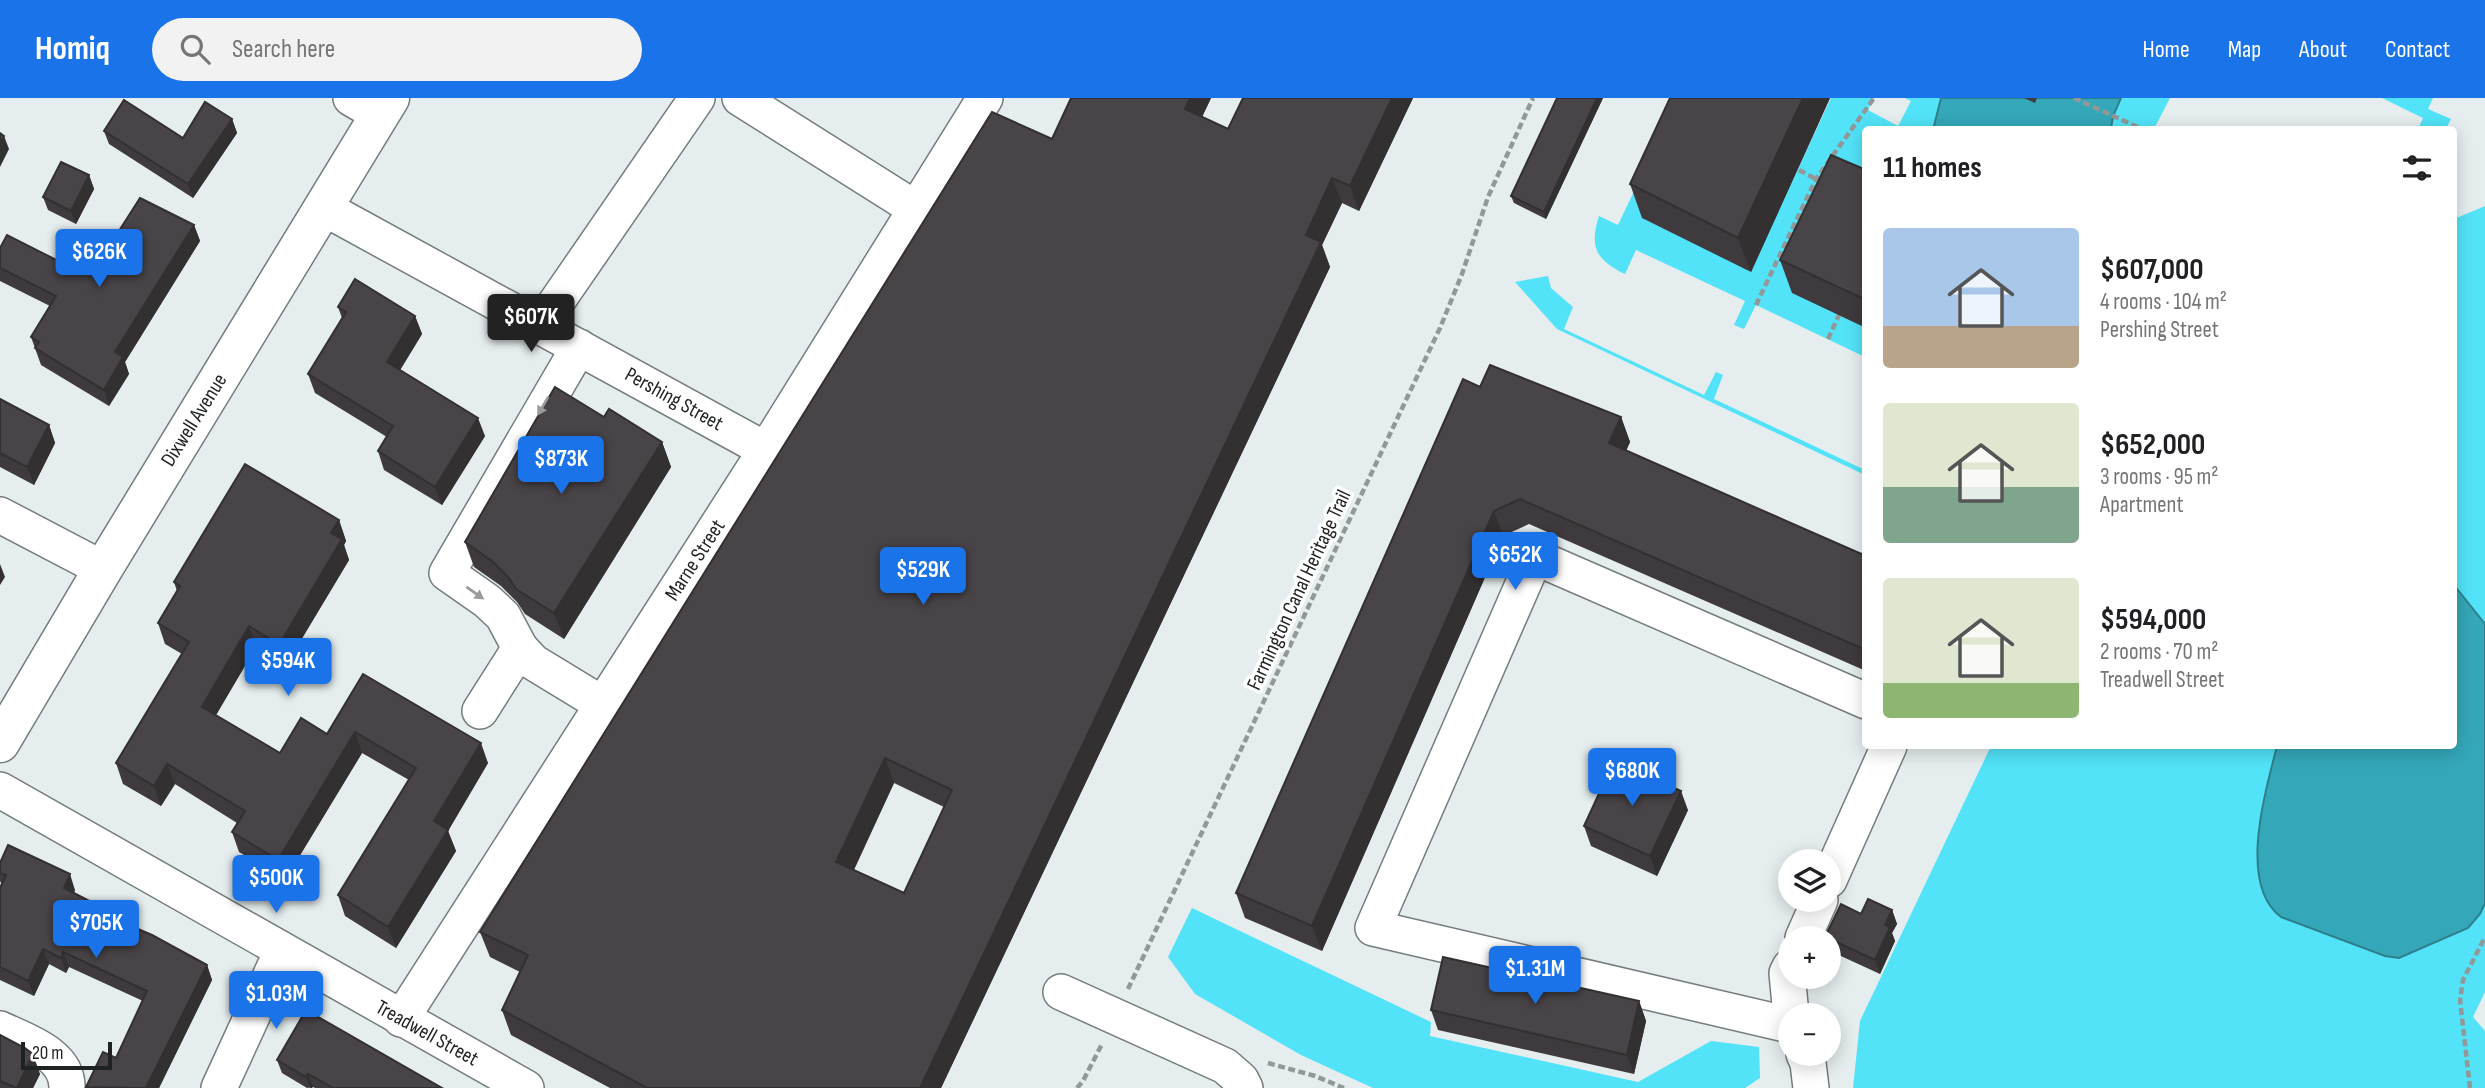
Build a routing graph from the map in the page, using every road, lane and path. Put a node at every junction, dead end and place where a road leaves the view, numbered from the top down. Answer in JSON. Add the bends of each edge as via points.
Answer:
{"nodes":[{"id":1,"x":697,"y":98,"type":"edge"},
{"id":2,"x":740,"y":98,"type":"edge"},
{"id":3,"x":985,"y":98,"type":"edge"},
{"id":4,"x":1533,"y":98,"type":"edge"},
{"id":5,"x":1874,"y":98,"type":"edge"},
{"id":6,"x":2074,"y":98,"type":"edge"},
{"id":7,"x":374,"y":104,"type":"edge"},
{"id":8,"x":2135,"y":126,"type":"edge"},
{"id":9,"x":1831,"y":156,"type":"junction"},
{"id":10,"x":1840,"y":161,"type":"edge"},
{"id":11,"x":1799,"y":170,"type":"dead end"},
{"id":12,"x":1816,"y":179,"type":"junction"},
{"id":13,"x":324,"y":208,"type":"junction"},
{"id":14,"x":916,"y":209,"type":"junction"},
{"id":15,"x":1756,"y":305,"type":"dead end"},
{"id":16,"x":1839,"y":315,"type":"edge"},
{"id":17,"x":540,"y":326,"type":"junction"},
{"id":18,"x":1828,"y":340,"type":"dead end"},
{"id":19,"x":579,"y":348,"type":"junction"},
{"id":20,"x":765,"y":450,"type":"junction"},
{"id":21,"x":0,"y":515,"type":"edge"},
{"id":22,"x":103,"y":569,"type":"junction"},
{"id":23,"x":520,"y":648,"type":"junction"},
{"id":24,"x":1862,"y":699,"type":"edge"},
{"id":25,"x":602,"y":704,"type":"junction"},
{"id":26,"x":480,"y":711,"type":"dead end"},
{"id":27,"x":0,"y":743,"type":"edge"},
{"id":28,"x":1888,"y":749,"type":"edge"},
{"id":29,"x":0,"y":790,"type":"edge"},
{"id":30,"x":1841,"y":853,"type":"edge"},
{"id":31,"x":2485,"y":937,"type":"edge"},
{"id":32,"x":282,"y":951,"type":"junction"},
{"id":33,"x":1061,"y":992,"type":"dead end"},
{"id":34,"x":1115,"y":1016,"type":"junction"},
{"id":35,"x":401,"y":1019,"type":"junction"},
{"id":36,"x":1778,"y":1022,"type":"edge"},
{"id":37,"x":0,"y":1029,"type":"edge"},
{"id":38,"x":1808,"y":1066,"type":"edge"},
{"id":39,"x":1252,"y":1074,"type":"edge"},
{"id":40,"x":66,"y":1088,"type":"edge"},
{"id":41,"x":219,"y":1088,"type":"edge"},
{"id":42,"x":526,"y":1088,"type":"edge"},
{"id":43,"x":1076,"y":1088,"type":"edge"},
{"id":44,"x":1344,"y":1088,"type":"edge"},
{"id":45,"x":1811,"y":1088,"type":"edge"},
{"id":46,"x":2470,"y":1088,"type":"edge"}],
"edges":[{"from":1,"to":17,"type":"street"},
{"from":2,"to":14,"type":"street"},
{"from":3,"to":14,"type":"street","name":"Marne Street"},
{"from":4,"to":34,"type":"path","name":"Farmington Canal Heritage Trail","via":[[1488,197],[1440,328]]},
{"from":5,"to":9,"type":"path"},
{"from":6,"to":8,"type":"path"},
{"from":7,"to":13,"type":"main road","name":"Dixwell Avenue"},
{"from":9,"to":10,"type":"path"},
{"from":9,"to":12,"type":"path"},
{"from":11,"to":12,"type":"path"},
{"from":12,"to":15,"type":"path"},
{"from":13,"to":17,"type":"street","name":"Pershing Street"},
{"from":13,"to":22,"type":"main road","name":"Dixwell Avenue"},
{"from":14,"to":20,"type":"street","name":"Marne Street"},
{"from":16,"to":18,"type":"path"},
{"from":17,"to":19,"type":"street","name":"Pershing Street"},
{"from":19,"to":20,"type":"street","name":"Pershing Street"},
{"from":19,"to":23,"type":"street","one_way":true,"via":[[447,573],[503,616]]},
{"from":20,"to":25,"type":"street","name":"Marne Street"},
{"from":21,"to":22,"type":"street"},
{"from":22,"to":27,"type":"main road","name":"Dixwell Avenue"},
{"from":23,"to":25,"type":"street","via":[[533,662]]},
{"from":23,"to":26,"type":"street"},
{"from":24,"to":36,"type":"street","via":[[1535,557],[1373,928]]},
{"from":25,"to":35,"type":"street","name":"Marne Street"},
{"from":28,"to":30,"type":"street"},
{"from":29,"to":32,"type":"street","name":"Treadwell Street"},
{"from":31,"to":46,"type":"path","via":[[2463,980],[2460,1000]]},
{"from":32,"to":35,"type":"street","name":"Treadwell Street"},
{"from":32,"to":41,"type":"street"},
{"from":33,"to":34,"type":"street"},
{"from":34,"to":39,"type":"street","via":[[1225,1066],[1241,1080]]},
{"from":34,"to":43,"type":"path","name":"Farmington Canal Heritage Trail"},
{"from":35,"to":42,"type":"street","name":"Treadwell Street"},
{"from":37,"to":40,"type":"street","via":[[45,1050],[60,1065]]},
{"from":38,"to":45,"type":"street"},
{"from":39,"to":44,"type":"path","via":[[1315,1076]]}]}
